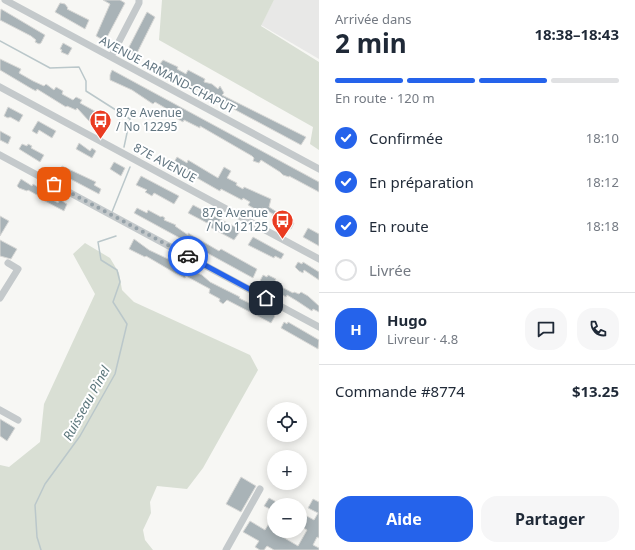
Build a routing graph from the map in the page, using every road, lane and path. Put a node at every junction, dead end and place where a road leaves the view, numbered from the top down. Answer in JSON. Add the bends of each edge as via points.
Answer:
{"nodes":[{"id":1,"x":5,"y":0,"type":"edge"},
{"id":2,"x":139,"y":0,"type":"edge"},
{"id":3,"x":111,"y":57,"type":"junction"},
{"id":4,"x":0,"y":86,"type":"edge"},
{"id":5,"x":0,"y":155,"type":"edge"},
{"id":6,"x":319,"y":169,"type":"edge"},
{"id":7,"x":319,"y":259,"type":"edge"},
{"id":8,"x":8,"y":263,"type":"dead end"},
{"id":9,"x":0,"y":298,"type":"edge"},
{"id":10,"x":319,"y":327,"type":"edge"},
{"id":11,"x":0,"y":410,"type":"edge"},
{"id":12,"x":18,"y":420,"type":"dead end"},
{"id":13,"x":260,"y":488,"type":"dead end"},
{"id":14,"x":226,"y":550,"type":"edge"}],
"edges":[{"from":1,"to":3,"type":"street","name":"AVENUE ARMAND-CHAPUT"},
{"from":2,"to":3,"type":"street","via":[[140,3]]},
{"from":3,"to":6,"type":"street","name":"AVENUE ARMAND-CHAPUT"},
{"from":4,"to":7,"type":"street","name":"87E AVENUE"},
{"from":5,"to":10,"type":"street"},
{"from":8,"to":9,"type":"street","via":[[18,269]]},
{"from":11,"to":12,"type":"street"},
{"from":13,"to":14,"type":"street"}]}
